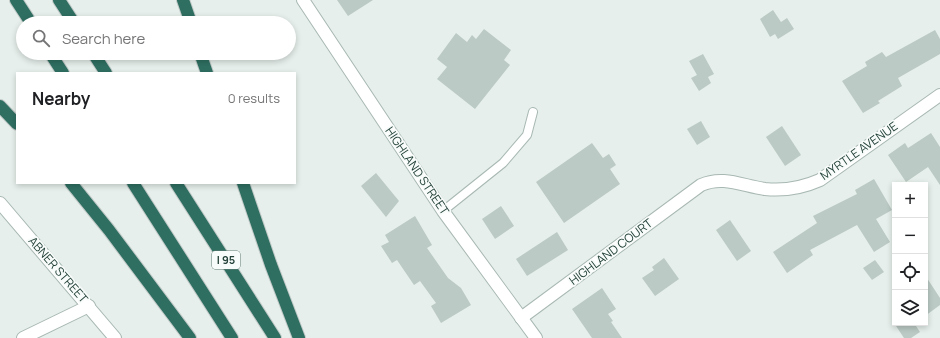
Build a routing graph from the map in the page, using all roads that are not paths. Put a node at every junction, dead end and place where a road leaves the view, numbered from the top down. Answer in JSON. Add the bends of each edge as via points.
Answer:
{"nodes":[{"id":1,"x":16,"y":0,"type":"edge"},
{"id":2,"x":59,"y":0,"type":"edge"},
{"id":3,"x":183,"y":0,"type":"edge"},
{"id":4,"x":303,"y":0,"type":"edge"},
{"id":5,"x":26,"y":16,"type":"edge"},
{"id":6,"x":69,"y":16,"type":"edge"},
{"id":7,"x":188,"y":16,"type":"edge"},
{"id":8,"x":55,"y":60,"type":"edge"},
{"id":9,"x":98,"y":60,"type":"edge"},
{"id":10,"x":202,"y":60,"type":"edge"},
{"id":11,"x":62,"y":72,"type":"edge"},
{"id":12,"x":105,"y":72,"type":"edge"},
{"id":13,"x":207,"y":72,"type":"edge"},
{"id":14,"x":940,"y":95,"type":"edge"},
{"id":15,"x":0,"y":106,"type":"edge"},
{"id":16,"x":534,"y":112,"type":"dead end"},
{"id":17,"x":16,"y":123,"type":"edge"},
{"id":18,"x":72,"y":184,"type":"edge"},
{"id":19,"x":134,"y":184,"type":"edge"},
{"id":20,"x":177,"y":184,"type":"edge"},
{"id":21,"x":243,"y":184,"type":"edge"},
{"id":22,"x":701,"y":185,"type":"joint"},
{"id":23,"x":0,"y":203,"type":"edge"},
{"id":24,"x":443,"y":211,"type":"junction"},
{"id":25,"x":89,"y":306,"type":"junction"},
{"id":26,"x":521,"y":318,"type":"junction"},
{"id":27,"x":24,"y":338,"type":"edge"},
{"id":28,"x":115,"y":338,"type":"edge"},
{"id":29,"x":190,"y":338,"type":"edge"},
{"id":30,"x":232,"y":338,"type":"edge"},
{"id":31,"x":275,"y":338,"type":"edge"},
{"id":32,"x":299,"y":338,"type":"edge"},
{"id":33,"x":536,"y":338,"type":"edge"}],
"edges":[{"from":1,"to":5,"type":"highway"},
{"from":2,"to":6,"type":"highway"},
{"from":3,"to":7,"type":"highway"},
{"from":4,"to":24,"type":"street","name":"HIGHLAND STREET"},
{"from":8,"to":11,"type":"highway"},
{"from":9,"to":12,"type":"highway"},
{"from":10,"to":13,"type":"highway"},
{"from":14,"to":22,"type":"street","name":"MYRTLE AVENUE","via":[[820,180],[774,190],[726,180]]},
{"from":15,"to":17,"type":"highway"},
{"from":16,"to":24,"type":"lane","via":[[527,135],[503,162]]},
{"from":18,"to":29,"type":"highway"},
{"from":19,"to":30,"type":"highway"},
{"from":20,"to":31,"type":"highway","number":"I 95"},
{"from":21,"to":32,"type":"highway"},
{"from":22,"to":26,"type":"street","name":"HIGHLAND COURT"},
{"from":23,"to":25,"type":"street","name":"ABNER STREET"},
{"from":24,"to":26,"type":"street","name":"HIGHLAND STREET"},
{"from":25,"to":27,"type":"street"},
{"from":25,"to":28,"type":"street","name":"ABNER STREET"},
{"from":26,"to":33,"type":"street","name":"HIGHLAND STREET"}]}
